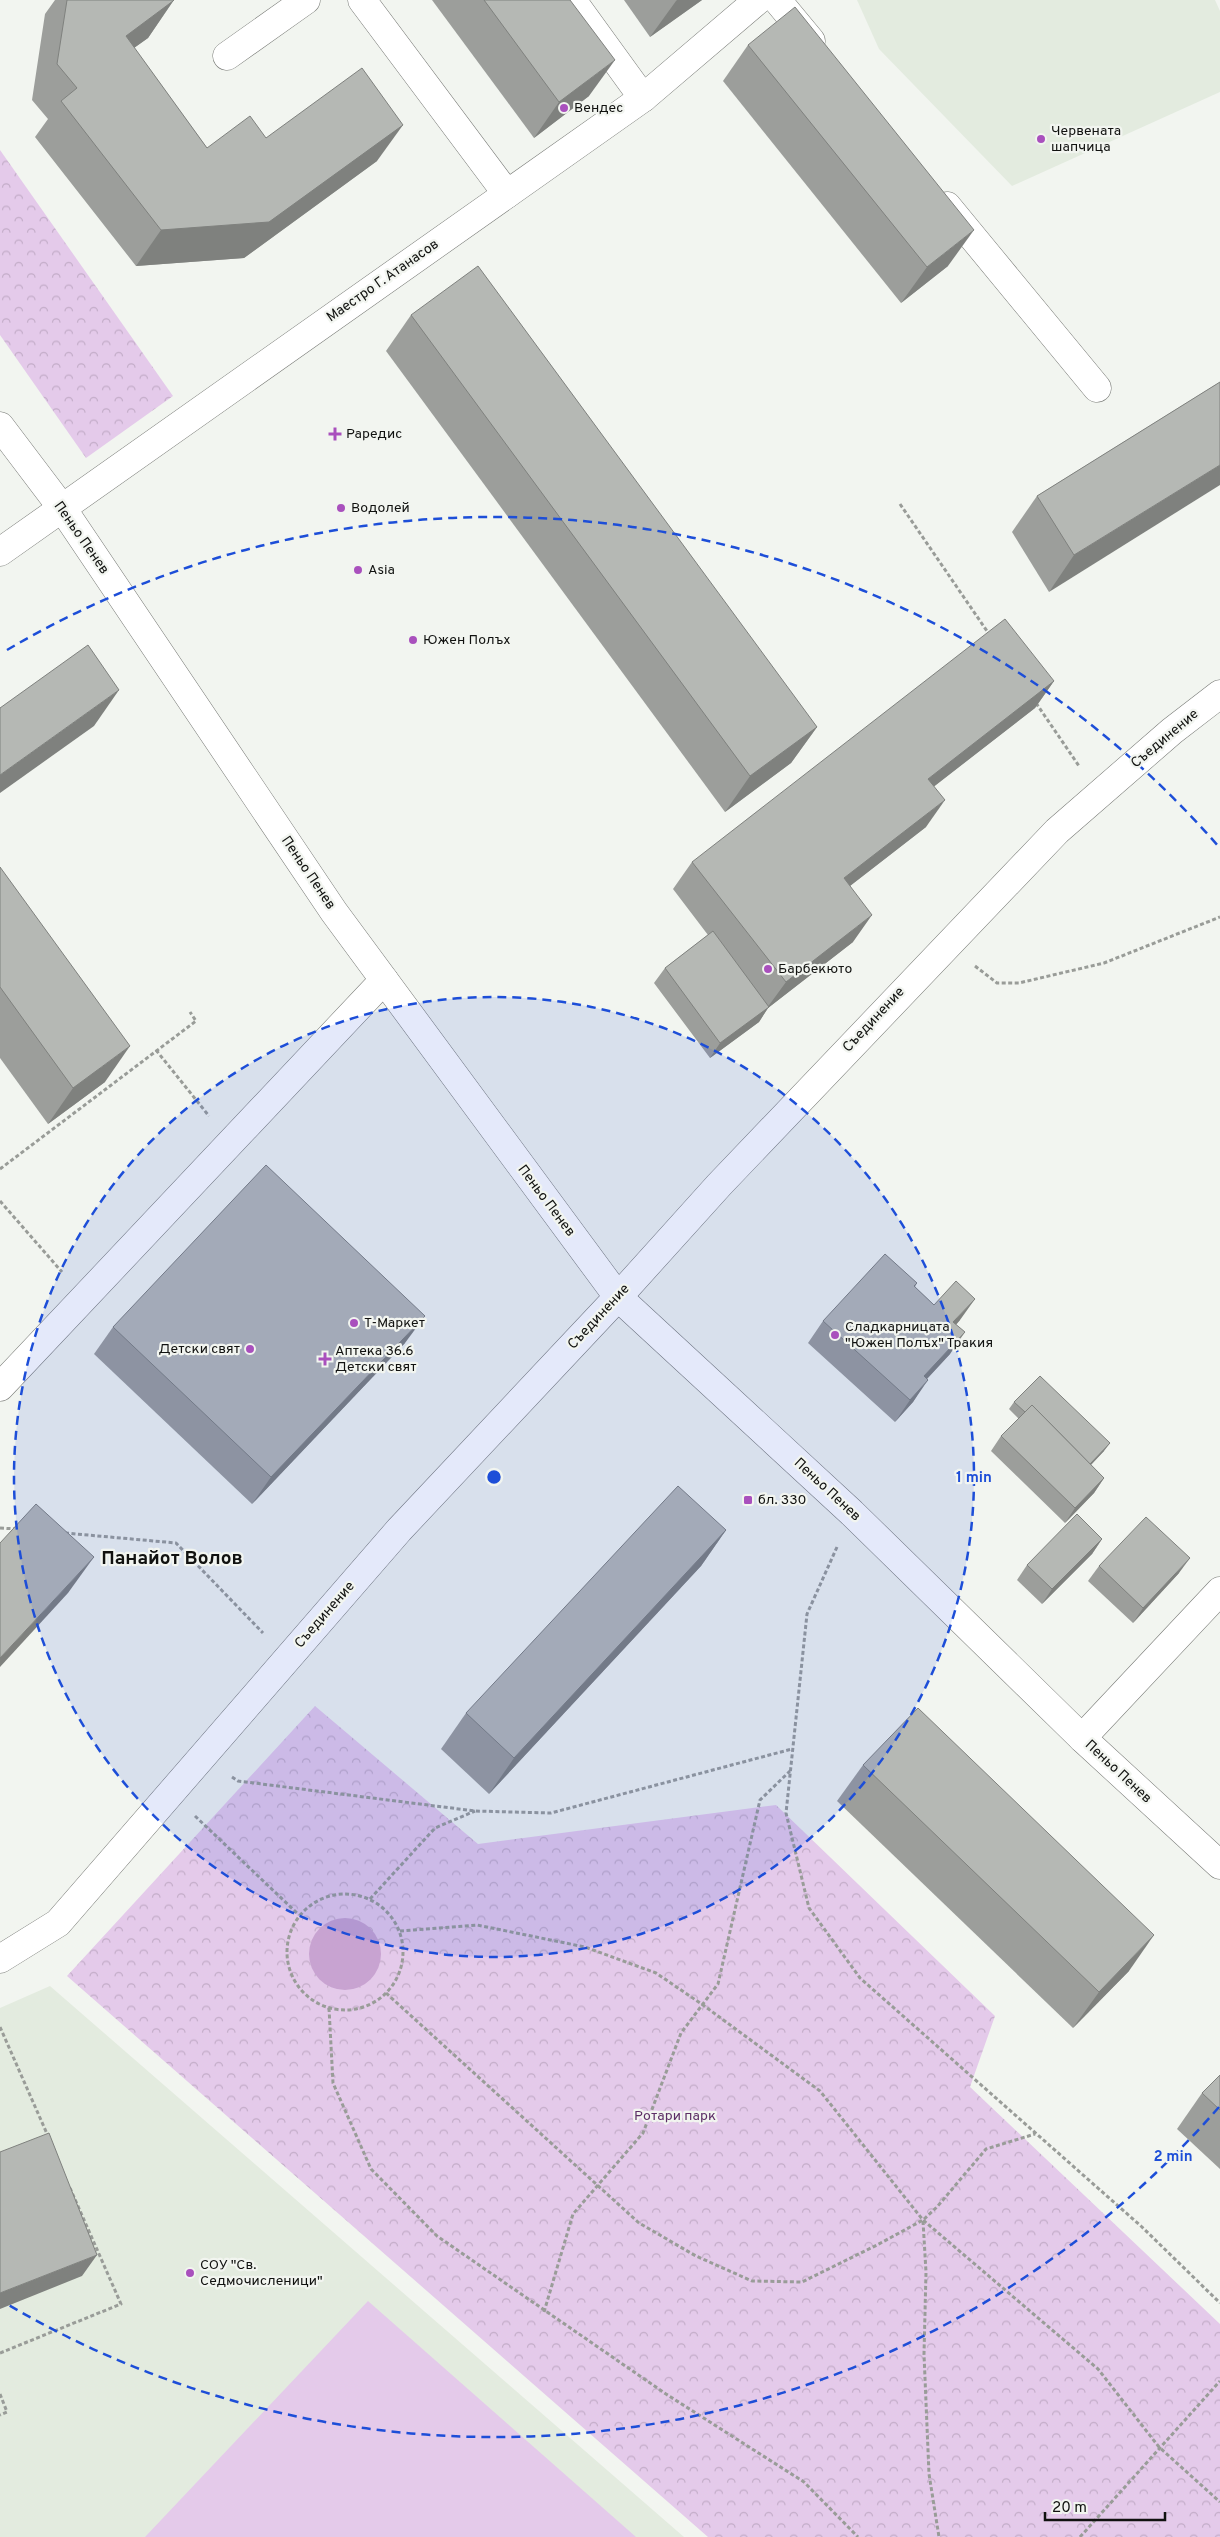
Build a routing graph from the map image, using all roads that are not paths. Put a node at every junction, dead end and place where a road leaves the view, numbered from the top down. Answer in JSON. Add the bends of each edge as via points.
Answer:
{"nodes":[{"id":1,"x":306,"y":0,"type":"edge"},
{"id":2,"x":362,"y":0,"type":"edge"},
{"id":3,"x":572,"y":0,"type":"edge"},
{"id":4,"x":758,"y":0,"type":"edge"},
{"id":5,"x":777,"y":0,"type":"edge"},
{"id":6,"x":227,"y":56,"type":"dead end"},
{"id":7,"x":827,"y":61,"type":"edge"},
{"id":8,"x":643,"y":98,"type":"junction"},
{"id":9,"x":934,"y":190,"type":"edge"},
{"id":10,"x":507,"y":194,"type":"junction"},
{"id":11,"x":1097,"y":388,"type":"dead end"},
{"id":12,"x":0,"y":426,"type":"edge"},
{"id":13,"x":62,"y":508,"type":"junction"},
{"id":14,"x":0,"y":552,"type":"edge"},
{"id":15,"x":1220,"y":694,"type":"edge"},
{"id":16,"x":384,"y":980,"type":"junction"},
{"id":17,"x":618,"y":1297,"type":"junction"},
{"id":18,"x":0,"y":1388,"type":"edge"},
{"id":19,"x":1220,"y":1591,"type":"edge"},
{"id":20,"x":1082,"y":1738,"type":"junction"},
{"id":21,"x":1220,"y":1865,"type":"edge"},
{"id":22,"x":0,"y":1959,"type":"edge"}],
"edges":[{"from":1,"to":6,"type":"street"},
{"from":2,"to":10,"type":"street"},
{"from":3,"to":8,"type":"street"},
{"from":4,"to":8,"type":"street","name":"Маестро Г. Атанасов"},
{"from":5,"to":7,"type":"street"},
{"from":8,"to":10,"type":"street","name":"Маестро Г. Атанасов"},
{"from":9,"to":11,"type":"street"},
{"from":10,"to":13,"type":"street","name":"Маестро Г. Атанасов"},
{"from":12,"to":13,"type":"street","name":"Пеньо Пенев"},
{"from":13,"to":14,"type":"street","name":"Маестро Г. Атанасов"},
{"from":13,"to":16,"type":"street","name":"Пеньо Пенев","via":[[334,912]]},
{"from":15,"to":17,"type":"street","name":"Съединение","via":[[1172,731],[1057,831],[718,1185]]},
{"from":16,"to":17,"type":"street","name":"Пеньо Пенев"},
{"from":16,"to":18,"type":"street"},
{"from":17,"to":20,"type":"street","name":"Пеньо Пенев","via":[[852,1513]]},
{"from":17,"to":22,"type":"street","name":"Съединение","via":[[400,1530],[58,1923]]},
{"from":19,"to":20,"type":"street"},
{"from":20,"to":21,"type":"street","name":"Пеньо Пенев"}]}
